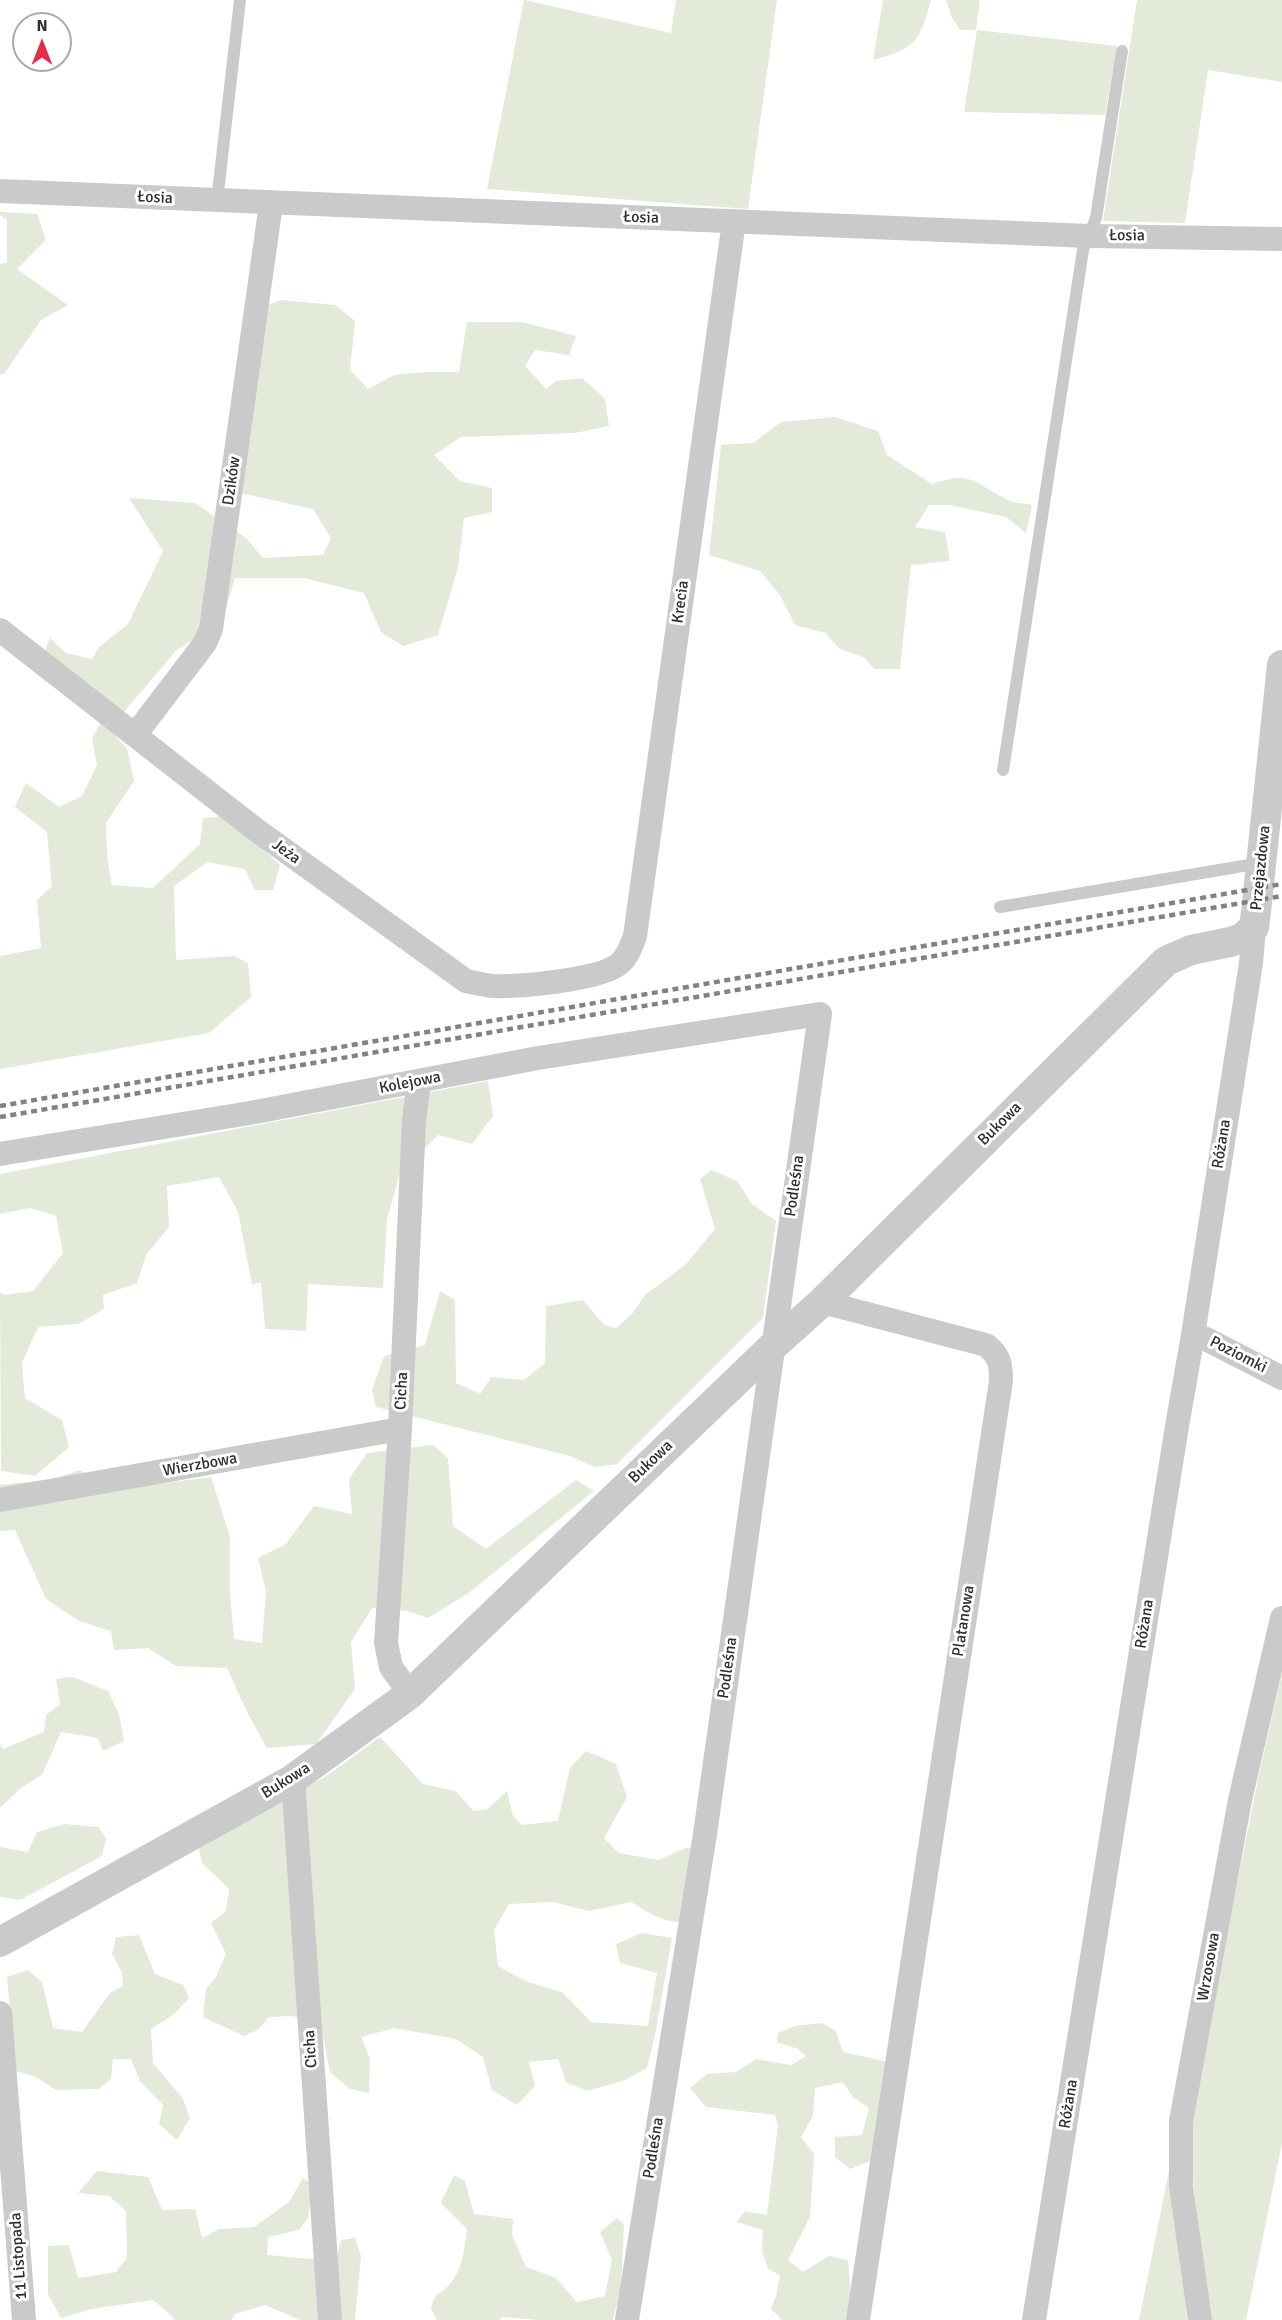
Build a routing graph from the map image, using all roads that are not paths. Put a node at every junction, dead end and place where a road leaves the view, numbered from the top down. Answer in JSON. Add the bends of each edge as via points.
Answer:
{"nodes":[{"id":1,"x":240,"y":0,"type":"edge"},
{"id":2,"x":1122,"y":51,"type":"dead end"},
{"id":3,"x":0,"y":191,"type":"edge"},
{"id":4,"x":217,"y":201,"type":"junction"},
{"id":5,"x":271,"y":204,"type":"junction"},
{"id":6,"x":734,"y":221,"type":"junction"},
{"id":7,"x":1089,"y":236,"type":"junction"},
{"id":8,"x":1282,"y":239,"type":"edge"},
{"id":9,"x":0,"y":630,"type":"edge"},
{"id":10,"x":1282,"y":665,"type":"edge"},
{"id":11,"x":135,"y":735,"type":"junction"},
{"id":12,"x":1003,"y":770,"type":"dead end"},
{"id":13,"x":1261,"y":866,"type":"junction"},
{"id":14,"x":1000,"y":908,"type":"dead end"},
{"id":15,"x":1254,"y":927,"type":"junction"},
{"id":16,"x":605,"y":971,"type":"joint"},
{"id":17,"x":820,"y":1014,"type":"joint"},
{"id":18,"x":419,"y":1082,"type":"junction"},
{"id":19,"x":0,"y":1154,"type":"edge"},
{"id":20,"x":822,"y":1302,"type":"junction"},
{"id":21,"x":1193,"y":1335,"type":"junction"},
{"id":22,"x":773,"y":1346,"type":"junction"},
{"id":23,"x":1282,"y":1378,"type":"edge"},
{"id":24,"x":400,"y":1430,"type":"junction"},
{"id":25,"x":0,"y":1500,"type":"edge"},
{"id":26,"x":1282,"y":1618,"type":"edge"},
{"id":27,"x":410,"y":1694,"type":"junction"},
{"id":28,"x":293,"y":1779,"type":"junction"},
{"id":29,"x":0,"y":1942,"type":"edge"},
{"id":30,"x":0,"y":2013,"type":"edge"},
{"id":31,"x":24,"y":2320,"type":"edge"},
{"id":32,"x":330,"y":2320,"type":"edge"},
{"id":33,"x":627,"y":2320,"type":"edge"},
{"id":34,"x":858,"y":2320,"type":"edge"},
{"id":35,"x":1034,"y":2320,"type":"edge"},
{"id":36,"x":1200,"y":2320,"type":"edge"}],
"edges":[{"from":1,"to":4,"type":"lane"},
{"from":2,"to":7,"type":"lane","via":[[1096,218]]},
{"from":3,"to":4,"type":"street","name":"Łosia"},
{"from":4,"to":5,"type":"street","name":"Łosia"},
{"from":5,"to":6,"type":"street","name":"Łosia"},
{"from":5,"to":11,"type":"street","name":"Dzików","via":[[211,629],[205,643]]},
{"from":6,"to":7,"type":"street","name":"Łosia"},
{"from":6,"to":16,"type":"street","name":"Krecia","via":[[635,936],[625,958]]},
{"from":7,"to":8,"type":"street","name":"Łosia"},
{"from":7,"to":12,"type":"lane","via":[[1083,250]]},
{"from":9,"to":11,"type":"street","name":"Jeża"},
{"from":10,"to":13,"type":"street","name":"Przejazdowa"},
{"from":11,"to":16,"type":"street","name":"Jeża","via":[[264,836],[466,981],[492,986],[526,985]]},
{"from":13,"to":14,"type":"lane"},
{"from":13,"to":15,"type":"street","name":"Przejazdowa"},
{"from":15,"to":20,"type":"street","name":"Bukowa","via":[[1230,942],[1191,950],[1166,961]]},
{"from":15,"to":21,"type":"street","name":"Różana"},
{"from":17,"to":18,"type":"street","name":"Kolejowa"},
{"from":17,"to":22,"type":"street","name":"Podleśna"},
{"from":18,"to":19,"type":"street","name":"Kolejowa"},
{"from":18,"to":24,"type":"street","name":"Cicha"},
{"from":20,"to":22,"type":"street","name":"Bukowa"},
{"from":20,"to":34,"type":"street","name":"Platanowa","via":[[986,1345],[1001,1361]]},
{"from":21,"to":23,"type":"street","name":"Poziomki"},
{"from":21,"to":35,"type":"street","name":"Różana"},
{"from":22,"to":27,"type":"street","name":"Bukowa"},
{"from":22,"to":33,"type":"street","name":"Podleśna","via":[[705,1833]]},
{"from":24,"to":25,"type":"street","name":"Wierzbowa"},
{"from":24,"to":27,"type":"street","name":"Cicha","via":[[386,1643],[391,1667]]},
{"from":26,"to":36,"type":"street","name":"Wrzosowa","via":[[1240,1800],[1181,2121],[1181,2186]]},
{"from":27,"to":28,"type":"street","name":"Bukowa"},
{"from":28,"to":29,"type":"street","name":"Bukowa"},
{"from":28,"to":32,"type":"street","name":"Cicha"},
{"from":30,"to":31,"type":"street","name":"11 Listopada"}]}
